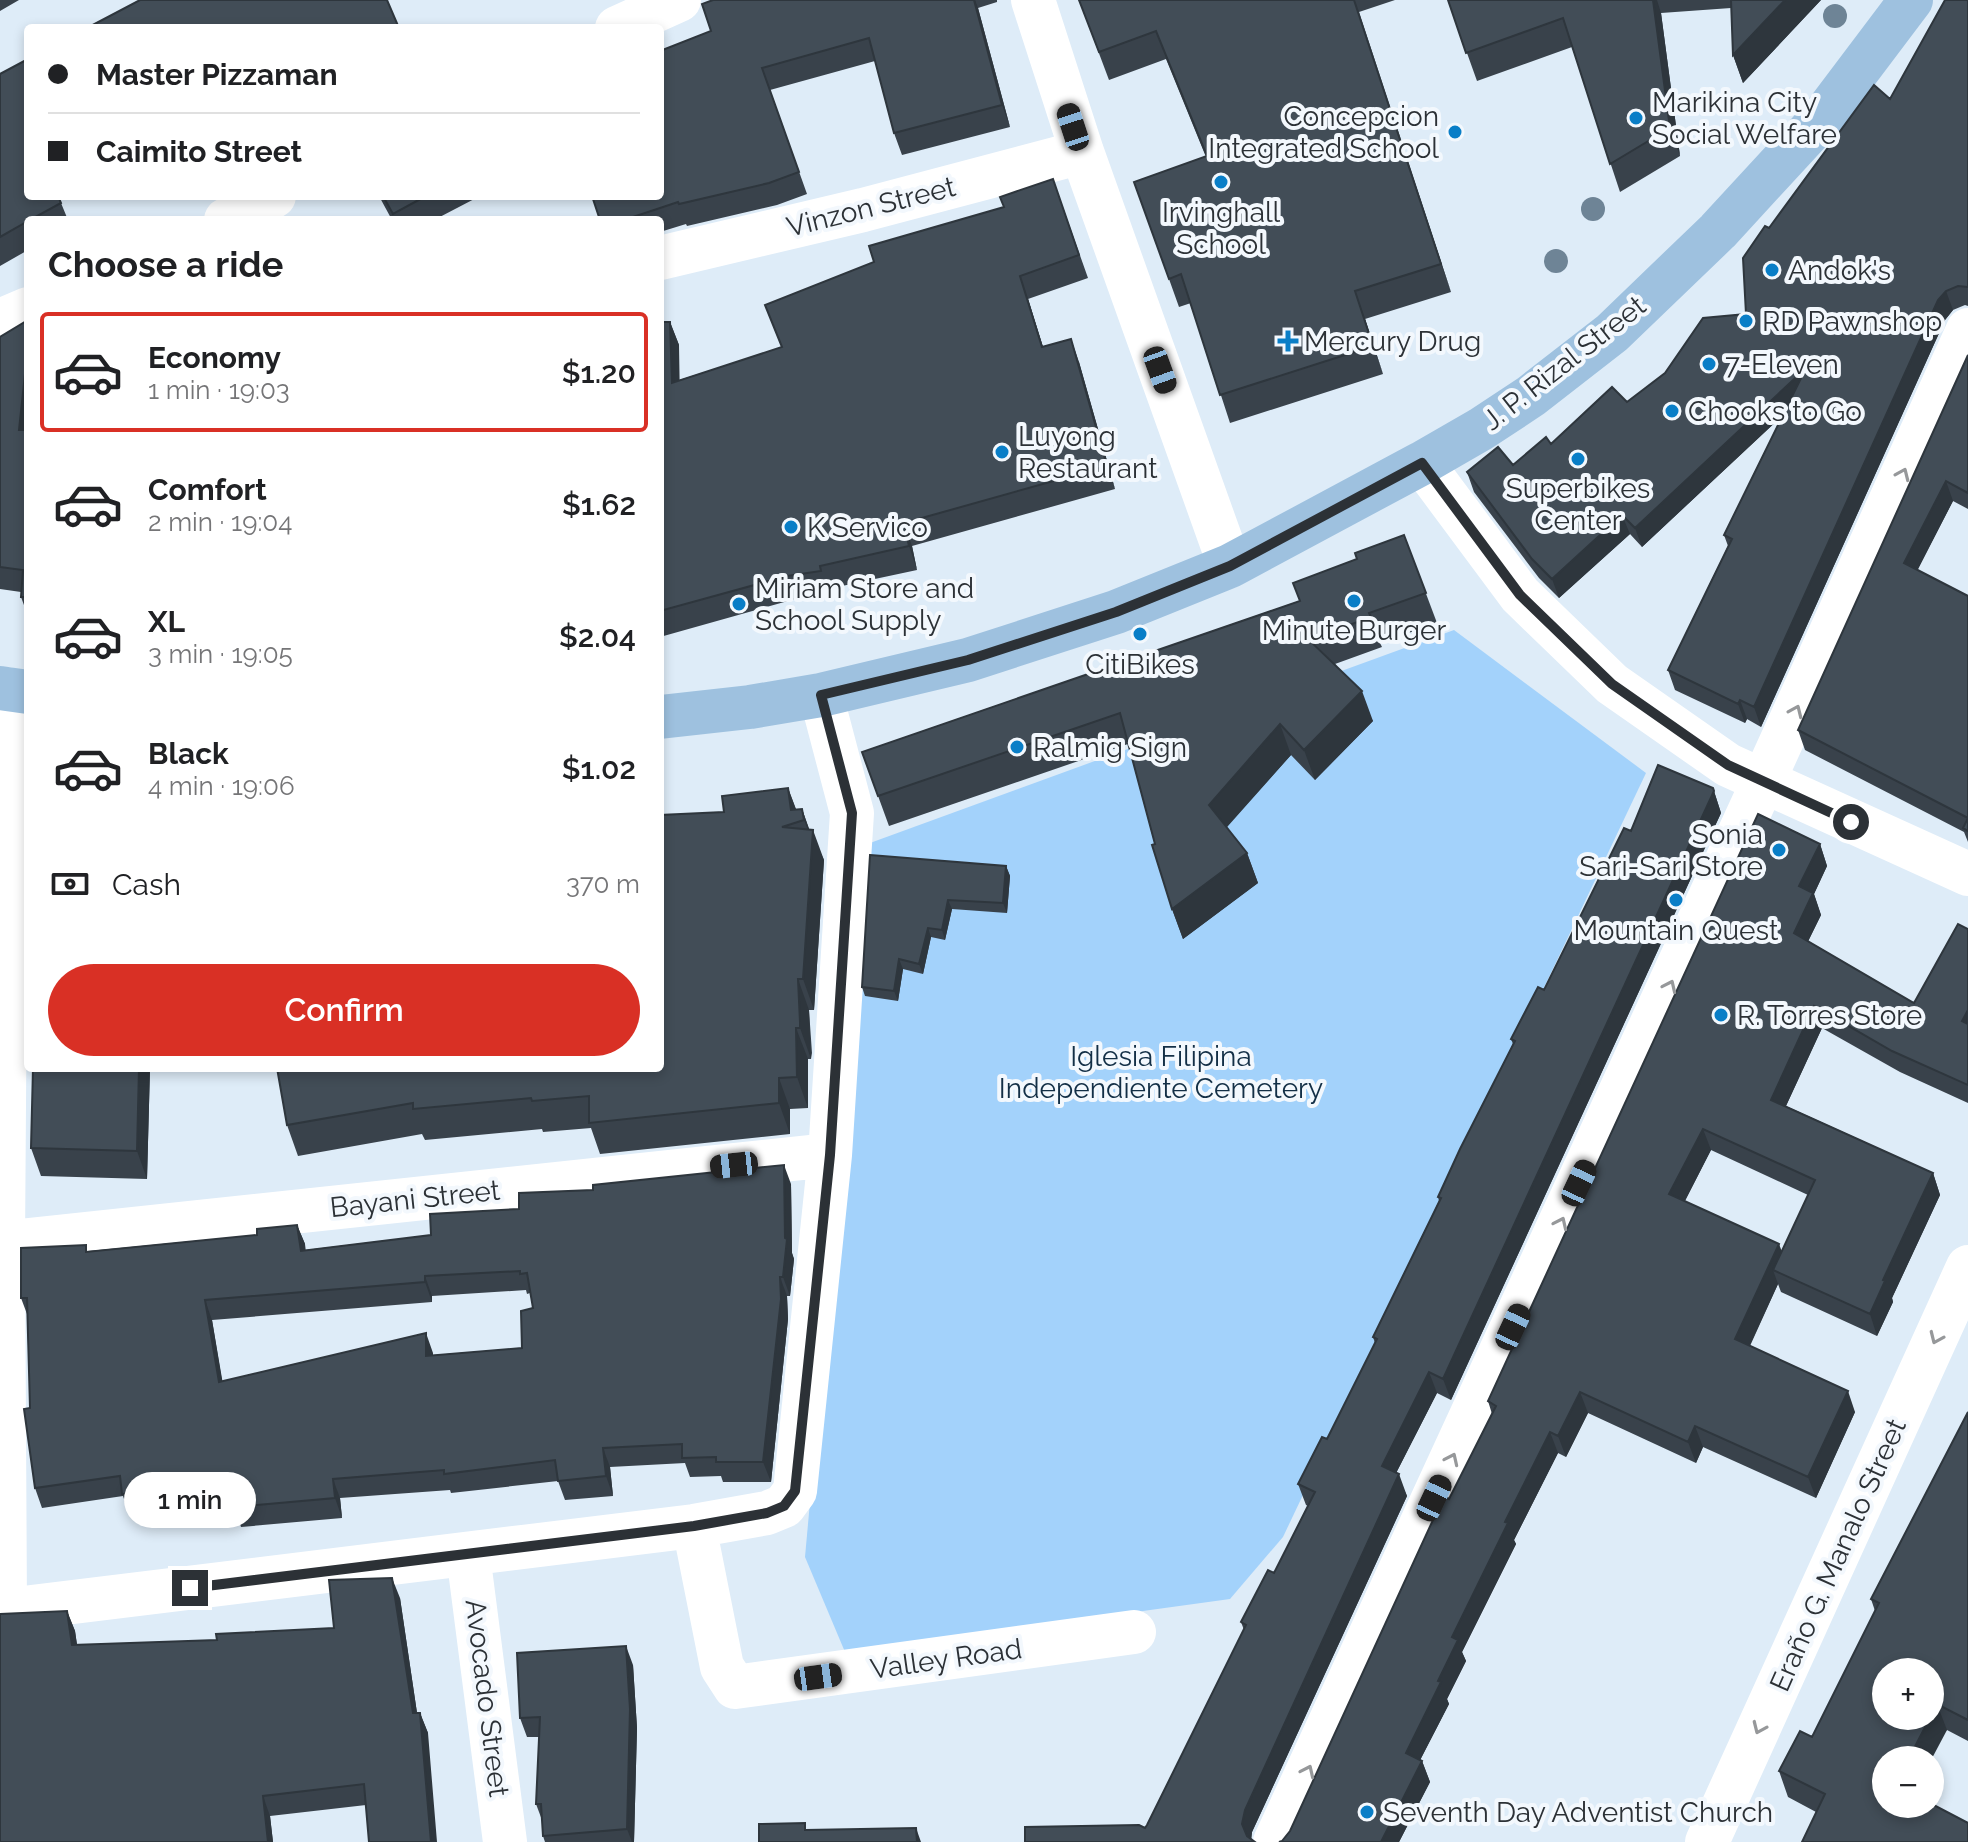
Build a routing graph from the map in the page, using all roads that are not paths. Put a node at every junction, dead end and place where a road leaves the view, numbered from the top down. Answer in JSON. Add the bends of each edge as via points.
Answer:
{"nodes":[{"id":1,"x":679,"y":0,"type":"edge"},
{"id":2,"x":1033,"y":0,"type":"edge"},
{"id":3,"x":1911,"y":0,"type":"edge"},
{"id":4,"x":626,"y":24,"type":"edge"},
{"id":5,"x":1082,"y":152,"type":"junction"},
{"id":6,"x":266,"y":200,"type":"edge"},
{"id":7,"x":234,"y":216,"type":"edge"},
{"id":8,"x":664,"y":257,"type":"edge"},
{"id":9,"x":24,"y":311,"type":"edge"},
{"id":10,"x":0,"y":321,"type":"edge"},
{"id":11,"x":1968,"y":330,"type":"edge"},
{"id":12,"x":1422,"y":463,"type":"junction"},
{"id":13,"x":1230,"y":566,"type":"junction"},
{"id":14,"x":12,"y":689,"type":"edge"},
{"id":15,"x":821,"y":695,"type":"junction"},
{"id":16,"x":664,"y":717,"type":"edge"},
{"id":17,"x":1763,"y":782,"type":"junction"},
{"id":18,"x":1968,"y":874,"type":"edge"},
{"id":19,"x":830,"y":1155,"type":"junction"},
{"id":20,"x":2,"y":1243,"type":"edge"},
{"id":21,"x":1968,"y":1267,"type":"edge"},
{"id":22,"x":694,"y":1526,"type":"junction"},
{"id":23,"x":468,"y":1554,"type":"junction"},
{"id":24,"x":2,"y":1610,"type":"edge"},
{"id":25,"x":1134,"y":1632,"type":"dead end"},
{"id":26,"x":505,"y":1842,"type":"edge"},
{"id":27,"x":1275,"y":1842,"type":"edge"},
{"id":28,"x":1707,"y":1842,"type":"edge"}],
"edges":[{"from":1,"to":4,"type":"street"},
{"from":2,"to":5,"type":"street"},
{"from":3,"to":12,"type":"main road","name":"J. P. Rizal Street","via":[[1822,118],[1718,231],[1612,333],[1531,396]]},
{"from":5,"to":8,"type":"street","name":"Vinzon Street"},
{"from":5,"to":13,"type":"street"},
{"from":6,"to":7,"type":"street"},
{"from":9,"to":10,"type":"street"},
{"from":17,"to":11,"type":"street","one_way":true},
{"from":12,"to":13,"type":"main road","name":"J. P. Rizal Street"},
{"from":12,"to":17,"type":"street","via":[[1520,595],[1612,684],[1728,765]]},
{"from":13,"to":15,"type":"main road","name":"J. P. Rizal Street","via":[[1116,612],[968,660]]},
{"from":14,"to":20,"type":"street"},
{"from":15,"to":16,"type":"main road","name":"J. P. Rizal Street"},
{"from":15,"to":19,"type":"street","via":[[852,813]]},
{"from":17,"to":18,"type":"street"},
{"from":27,"to":17,"type":"street","one_way":true},
{"from":19,"to":20,"type":"street","name":"Bayani Street"},
{"from":19,"to":22,"type":"street","via":[[795,1491],[784,1506],[767,1513]]},
{"from":20,"to":24,"type":"street"},
{"from":21,"to":28,"type":"street","name":"Eraño G. Manalo Street","one_way":true},
{"from":22,"to":23,"type":"street"},
{"from":22,"to":25,"type":"street","name":"Valley Road","via":[[722,1667],[735,1687]]},
{"from":23,"to":24,"type":"street"},
{"from":23,"to":26,"type":"street","name":"Avocado Street"}]}
